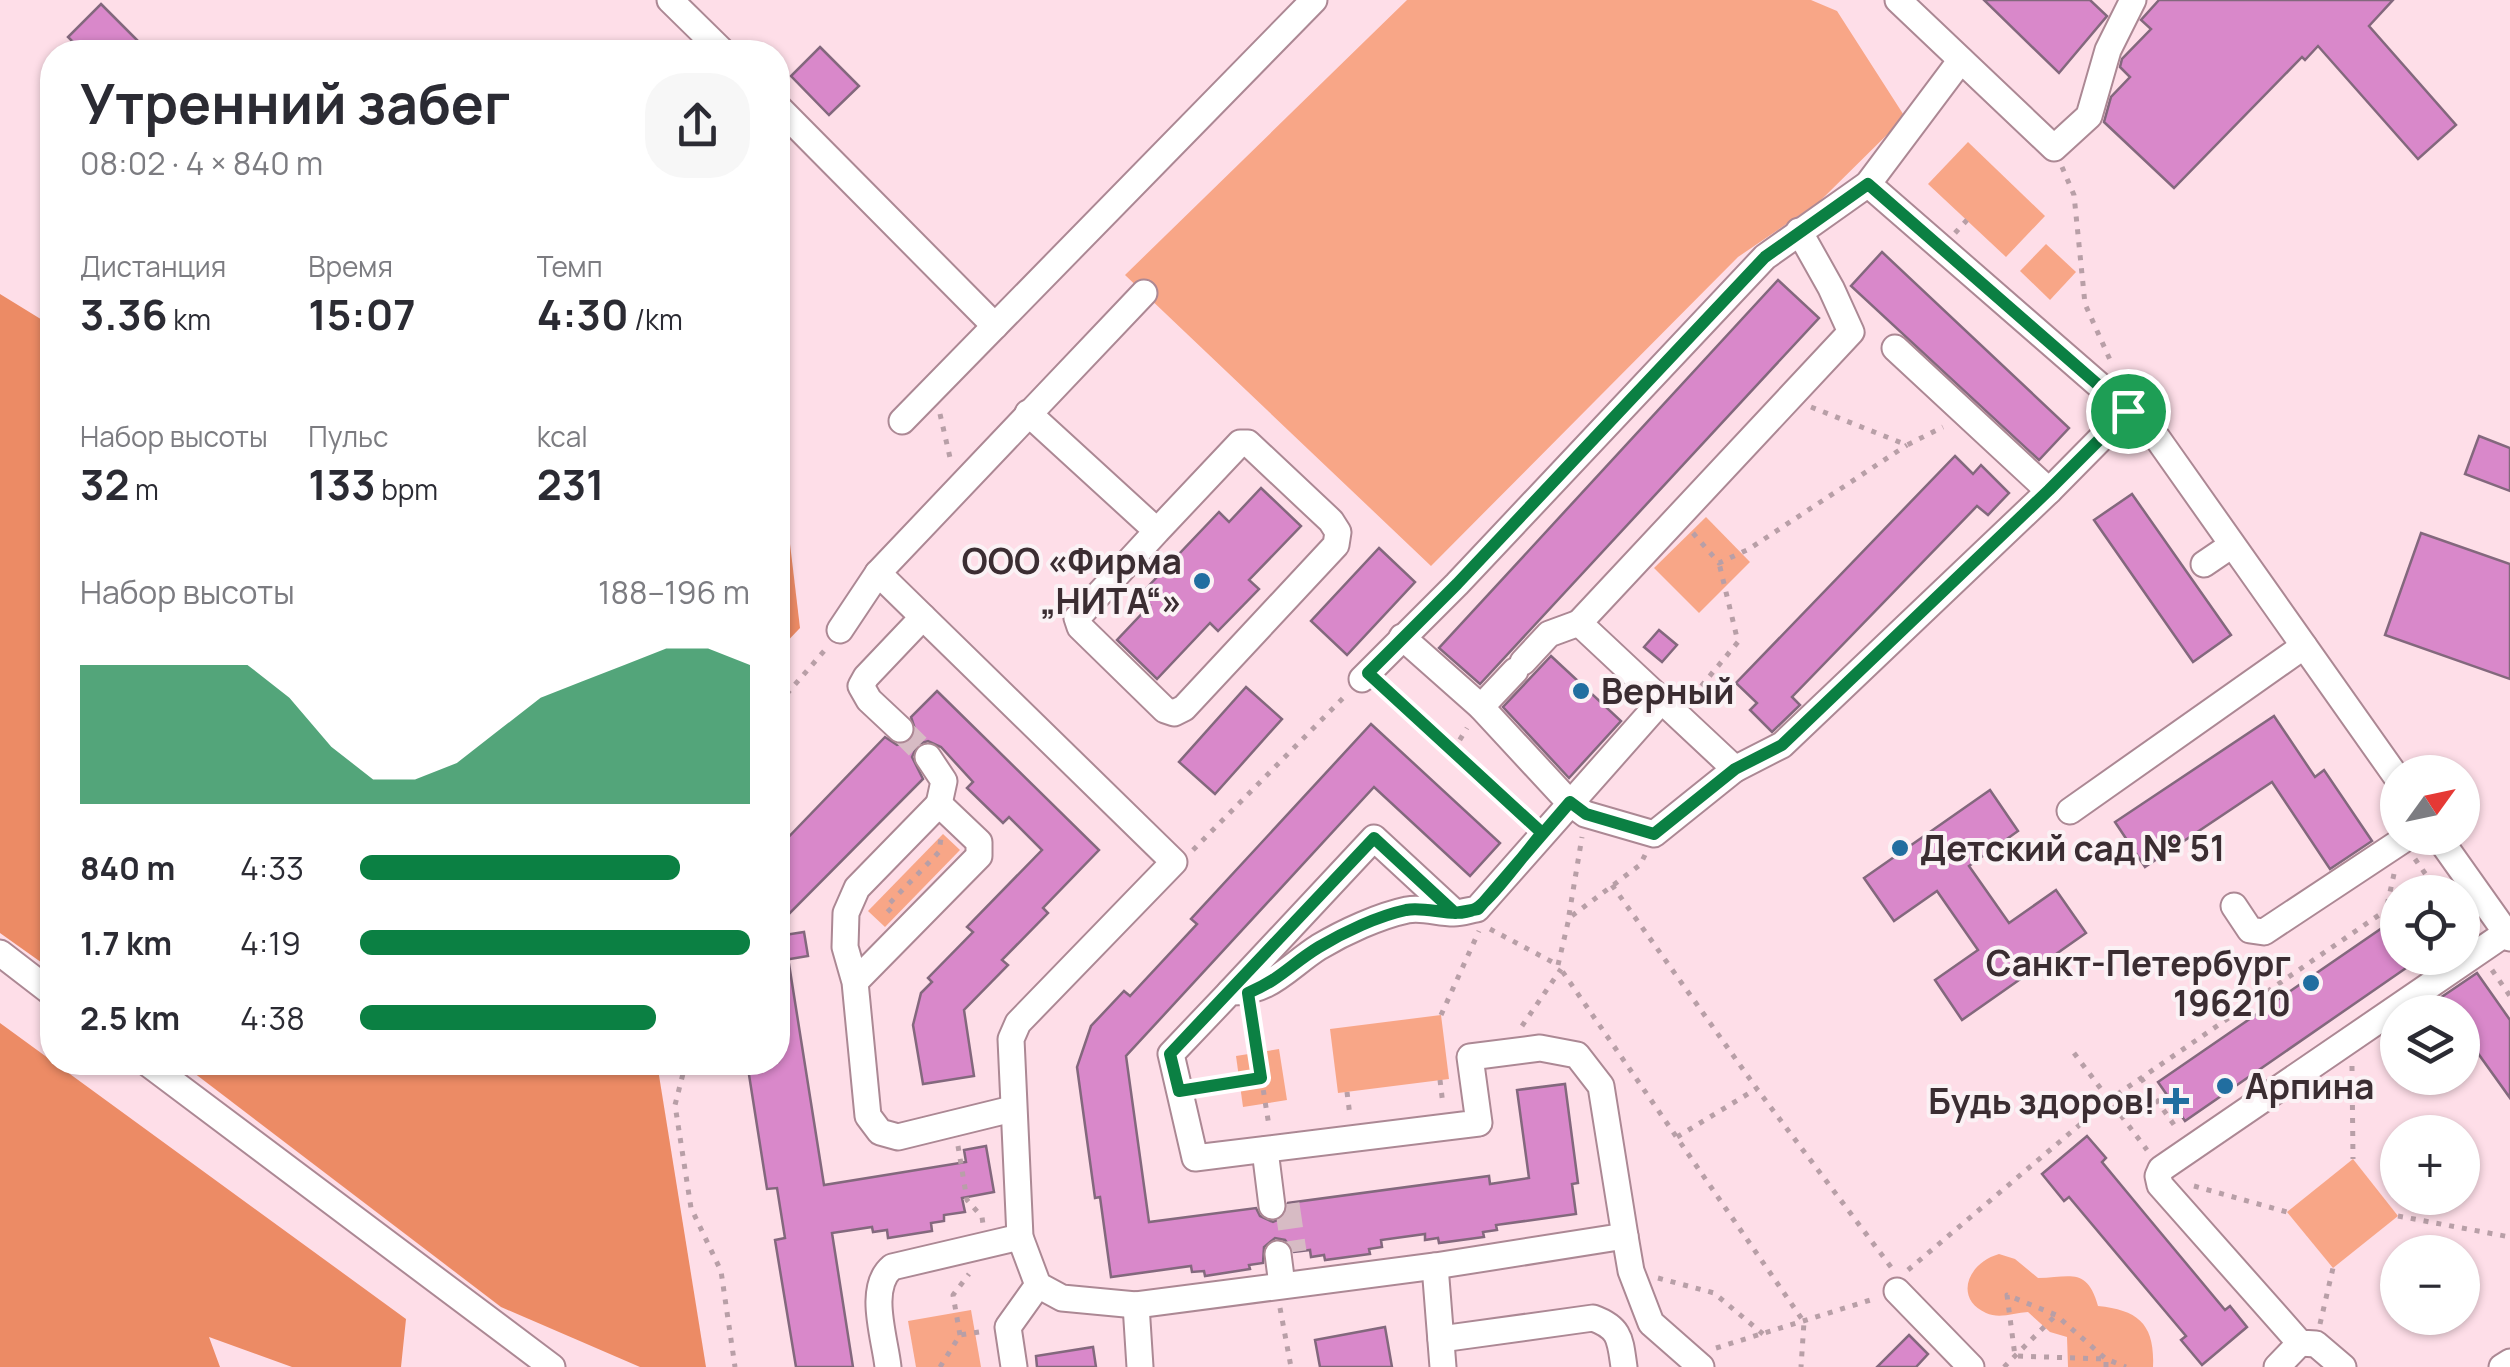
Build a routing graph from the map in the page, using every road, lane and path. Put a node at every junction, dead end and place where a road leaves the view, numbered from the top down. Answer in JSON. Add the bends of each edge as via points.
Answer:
{"nodes":[{"id":1,"x":670,"y":0,"type":"edge"},
{"id":2,"x":1314,"y":0,"type":"edge"},
{"id":3,"x":1898,"y":0,"type":"edge"},
{"id":4,"x":2133,"y":0,"type":"edge"},
{"id":5,"x":710,"y":40,"type":"edge"},
{"id":6,"x":1961,"y":60,"type":"junction"},
{"id":7,"x":790,"y":119,"type":"edge"},
{"id":8,"x":2054,"y":148,"type":"junction"},
{"id":9,"x":1868,"y":184,"type":"junction"},
{"id":10,"x":1798,"y":231,"type":"junction"},
{"id":11,"x":1144,"y":293,"type":"dead end"},
{"id":12,"x":995,"y":326,"type":"junction"},
{"id":13,"x":1895,"y":348,"type":"dead end"},
{"id":14,"x":929,"y":394,"type":"junction"},
{"id":15,"x":1789,"y":399,"type":"junction"},
{"id":16,"x":2128,"y":411,"type":"junction"},
{"id":17,"x":1028,"y":414,"type":"junction"},
{"id":18,"x":1966,"y":416,"type":"junction"},
{"id":19,"x":902,"y":422,"type":"dead end"},
{"id":20,"x":1906,"y":445,"type":"junction"},
{"id":21,"x":956,"y":490,"type":"junction"},
{"id":22,"x":2049,"y":490,"type":"junction"},
{"id":23,"x":1679,"y":516,"type":"junction"},
{"id":24,"x":1157,"y":531,"type":"junction"},
{"id":25,"x":2232,"y":544,"type":"junction"},
{"id":26,"x":1719,"y":563,"type":"junction"},
{"id":27,"x":2204,"y":564,"type":"dead end"},
{"id":28,"x":878,"y":573,"type":"junction"},
{"id":29,"x":924,"y":617,"type":"junction"},
{"id":30,"x":1580,"y":623,"type":"junction"},
{"id":31,"x":840,"y":630,"type":"joint"},
{"id":32,"x":1402,"y":637,"type":"junction"},
{"id":33,"x":2304,"y":646,"type":"junction"},
{"id":34,"x":1365,"y":676,"type":"junction"},
{"id":35,"x":790,"y":690,"type":"edge"},
{"id":36,"x":1482,"y":707,"type":"junction"},
{"id":37,"x":1670,"y":707,"type":"junction"},
{"id":38,"x":900,"y":729,"type":"tunnel mouth"},
{"id":39,"x":2381,"y":755,"type":"edge"},
{"id":40,"x":928,"y":757,"type":"tunnel mouth"},
{"id":41,"x":1735,"y":769,"type":"junction"},
{"id":42,"x":939,"y":804,"type":"junction"},
{"id":43,"x":1578,"y":808,"type":"junction"},
{"id":44,"x":2070,"y":811,"type":"dead end"},
{"id":45,"x":1542,"y":833,"type":"junction"},
{"id":46,"x":1654,"y":834,"type":"junction"},
{"id":47,"x":2380,"y":855,"type":"edge"},
{"id":48,"x":2451,"y":855,"type":"edge"},
{"id":49,"x":1174,"y":862,"type":"junction"},
{"id":50,"x":1612,"y":885,"type":"junction"},
{"id":51,"x":2234,"y":906,"type":"dead end"},
{"id":52,"x":1455,"y":913,"type":"junction"},
{"id":53,"x":2380,"y":914,"type":"edge"},
{"id":54,"x":1569,"y":918,"type":"junction"},
{"id":55,"x":908,"y":928,"type":"junction"},
{"id":56,"x":2508,"y":936,"type":"edge"},
{"id":57,"x":2480,"y":951,"type":"edge"},
{"id":58,"x":0,"y":953,"type":"edge"},
{"id":59,"x":2480,"y":953,"type":"edge"},
{"id":60,"x":1560,"y":967,"type":"junction"},
{"id":61,"x":2445,"y":975,"type":"edge"},
{"id":62,"x":855,"y":982,"type":"junction"},
{"id":63,"x":40,"y":983,"type":"edge"},
{"id":64,"x":1239,"y":992,"type":"junction"},
{"id":65,"x":2510,"y":996,"type":"edge"},
{"id":66,"x":1441,"y":1015,"type":"dead end"},
{"id":67,"x":1518,"y":1032,"type":"dead end"},
{"id":68,"x":1619,"y":1052,"type":"junction"},
{"id":69,"x":2074,"y":1054,"type":"dead end"},
{"id":70,"x":1608,"y":1060,"type":"dead end"},
{"id":71,"x":2352,"y":1062,"type":"dead end"},
{"id":72,"x":163,"y":1075,"type":"edge"},
{"id":73,"x":683,"y":1075,"type":"edge"},
{"id":74,"x":1261,"y":1078,"type":"junction"},
{"id":75,"x":2142,"y":1078,"type":"junction"},
{"id":76,"x":1440,"y":1080,"type":"dead end"},
{"id":77,"x":1757,"y":1089,"type":"junction"},
{"id":78,"x":1179,"y":1091,"type":"junction"},
{"id":79,"x":1347,"y":1092,"type":"dead end"},
{"id":80,"x":1442,"y":1097,"type":"dead end"},
{"id":81,"x":2109,"y":1100,"type":"junction"},
{"id":82,"x":1265,"y":1101,"type":"dead end"},
{"id":83,"x":1349,"y":1108,"type":"dead end"},
{"id":84,"x":1012,"y":1109,"type":"junction"},
{"id":85,"x":954,"y":1124,"type":"junction"},
{"id":86,"x":1677,"y":1136,"type":"junction"},
{"id":87,"x":2190,"y":1148,"type":"junction"},
{"id":88,"x":1273,"y":1149,"type":"junction"},
{"id":89,"x":2353,"y":1159,"type":"dead end"},
{"id":90,"x":2161,"y":1169,"type":"junction"},
{"id":91,"x":2183,"y":1183,"type":"dead end"},
{"id":92,"x":1280,"y":1205,"type":"tunnel mouth"},
{"id":93,"x":2287,"y":1212,"type":"dead end"},
{"id":94,"x":2398,"y":1216,"type":"dead end"},
{"id":95,"x":1625,"y":1236,"type":"junction"},
{"id":96,"x":1020,"y":1237,"type":"junction"},
{"id":97,"x":2510,"y":1237,"type":"edge"},
{"id":98,"x":987,"y":1248,"type":"junction"},
{"id":99,"x":1286,"y":1253,"type":"tunnel mouth"},
{"id":100,"x":1435,"y":1266,"type":"junction"},
{"id":101,"x":2333,"y":1268,"type":"dead end"},
{"id":102,"x":1631,"y":1271,"type":"junction"},
{"id":103,"x":1897,"y":1283,"type":"junction"},
{"id":104,"x":1038,"y":1284,"type":"junction"},
{"id":105,"x":1285,"y":1284,"type":"junction"},
{"id":106,"x":1136,"y":1305,"type":"junction"},
{"id":107,"x":2056,"y":1315,"type":"junction"},
{"id":108,"x":1804,"y":1322,"type":"junction"},
{"id":109,"x":2320,"y":1326,"type":"dead end"},
{"id":110,"x":1008,"y":1327,"type":"junction"},
{"id":111,"x":1763,"y":1334,"type":"junction"},
{"id":112,"x":960,"y":1335,"type":"junction"},
{"id":113,"x":1440,"y":1339,"type":"junction"},
{"id":114,"x":2300,"y":1343,"type":"junction"},
{"id":115,"x":2015,"y":1356,"type":"junction"},
{"id":116,"x":1695,"y":1361,"type":"edge"},
{"id":117,"x":2510,"y":1362,"type":"edge"},
{"id":118,"x":2106,"y":1363,"type":"edge"},
{"id":119,"x":552,"y":1367,"type":"edge"},
{"id":120,"x":735,"y":1367,"type":"edge"},
{"id":121,"x":888,"y":1367,"type":"edge"},
{"id":122,"x":940,"y":1367,"type":"edge"},
{"id":123,"x":1014,"y":1367,"type":"edge"},
{"id":124,"x":1140,"y":1367,"type":"edge"},
{"id":125,"x":1291,"y":1367,"type":"edge"},
{"id":126,"x":1442,"y":1367,"type":"edge"},
{"id":127,"x":1624,"y":1367,"type":"edge"},
{"id":128,"x":1801,"y":1367,"type":"edge"},
{"id":129,"x":1971,"y":1367,"type":"edge"},
{"id":130,"x":2004,"y":1367,"type":"edge"},
{"id":131,"x":2126,"y":1367,"type":"edge"},
{"id":132,"x":2277,"y":1367,"type":"edge"},
{"id":133,"x":2343,"y":1367,"type":"edge"},
{"id":134,"x":2502,"y":1367,"type":"edge"}],
"edges":[{"from":1,"to":5,"type":"street"},
{"from":2,"to":12,"type":"street"},
{"from":3,"to":6,"type":"street"},
{"from":4,"to":8,"type":"street","via":[[2108,50],[2089,116]]},
{"from":6,"to":8,"type":"street"},
{"from":6,"to":9,"type":"street"},
{"from":7,"to":12,"type":"street"},
{"from":8,"to":16,"type":"path","via":[[2074,195],[2085,304],[2127,389]]},
{"from":9,"to":10,"type":"street"},
{"from":9,"to":16,"type":"street"},
{"from":10,"to":15,"type":"street","via":[[1851,332]]},
{"from":10,"to":32,"type":"street","via":[[1765,257]]},
{"from":11,"to":17,"type":"street"},
{"from":12,"to":14,"type":"street"},
{"from":13,"to":18,"type":"street"},
{"from":14,"to":19,"type":"street"},
{"from":14,"to":21,"type":"path","via":[[944,422]]},
{"from":15,"to":20,"type":"path"},
{"from":15,"to":23,"type":"street"},
{"from":16,"to":22,"type":"street"},
{"from":16,"to":25,"type":"street","via":[[2152,432]]},
{"from":17,"to":21,"type":"street"},
{"from":17,"to":24,"type":"street"},
{"from":18,"to":20,"type":"path"},
{"from":18,"to":22,"type":"street"},
{"from":20,"to":26,"type":"path"},
{"from":21,"to":28,"type":"street"},
{"from":22,"to":41,"type":"street","via":[[1782,745]]},
{"from":23,"to":26,"type":"path"},
{"from":23,"to":30,"type":"street"},
{"from":24,"to":24,"type":"street","via":[[1077,618],[1080,628],[1174,713],[1336,545],[1338,532],[1248,443],[1240,443]]},
{"from":25,"to":27,"type":"street"},
{"from":25,"to":33,"type":"street"},
{"from":26,"to":37,"type":"path","via":[[1738,642]]},
{"from":28,"to":29,"type":"street"},
{"from":28,"to":31,"type":"street"},
{"from":29,"to":38,"type":"street","via":[[861,686]]},
{"from":29,"to":49,"type":"street"},
{"from":30,"to":36,"type":"street","via":[[1549,634]]},
{"from":30,"to":37,"type":"street"},
{"from":31,"to":35,"type":"path"},
{"from":32,"to":34,"type":"street"},
{"from":32,"to":36,"type":"street"},
{"from":33,"to":39,"type":"street"},
{"from":33,"to":44,"type":"street"},
{"from":34,"to":45,"type":"path"},
{"from":34,"to":49,"type":"path","via":[[1202,844]]},
{"from":36,"to":43,"type":"street"},
{"from":37,"to":41,"type":"street"},
{"from":37,"to":43,"type":"street"},
{"from":40,"to":42,"type":"street","via":[[944,781]]},
{"from":41,"to":46,"type":"street"},
{"from":42,"to":55,"type":"path","via":[[940,852],[886,907]]},
{"from":42,"to":55,"type":"street","via":[[979,842],[979,856]]},
{"from":42,"to":62,"type":"street","via":[[857,888],[845,930]]},
{"from":43,"to":45,"type":"street"},
{"from":43,"to":46,"type":"street"},
{"from":43,"to":54,"type":"path"},
{"from":45,"to":52,"type":"street","via":[[1478,909]]},
{"from":46,"to":50,"type":"path","via":[[1640,864]]},
{"from":47,"to":51,"type":"street","via":[[2264,932],[2250,930]]},
{"from":48,"to":56,"type":"street"},
{"from":49,"to":84,"type":"street","via":[[1018,1023],[1011,1040]]},
{"from":50,"to":54,"type":"path"},
{"from":50,"to":77,"type":"path"},
{"from":52,"to":64,"type":"street","via":[[1406,910],[1366,924],[1320,947],[1275,982]]},
{"from":52,"to":64,"type":"street","via":[[1374,838]]},
{"from":53,"to":75,"type":"path"},
{"from":54,"to":60,"type":"path"},
{"from":55,"to":62,"type":"street"},
{"from":56,"to":57,"type":"street"},
{"from":58,"to":63,"type":"street"},
{"from":59,"to":65,"type":"path"},
{"from":60,"to":66,"type":"path","via":[[1482,925]]},
{"from":60,"to":67,"type":"path"},
{"from":60,"to":68,"type":"path"},
{"from":61,"to":87,"type":"street"},
{"from":62,"to":85,"type":"street","via":[[868,1116],[880,1132],[898,1138]]},
{"from":64,"to":74,"type":"path"},
{"from":64,"to":78,"type":"street","via":[[1170,1054]]},
{"from":68,"to":70,"type":"path"},
{"from":68,"to":86,"type":"path"},
{"from":69,"to":81,"type":"path"},
{"from":71,"to":89,"type":"path"},
{"from":72,"to":119,"type":"street"},
{"from":73,"to":120,"type":"path","via":[[675,1105],[691,1208],[721,1272]]},
{"from":74,"to":78,"type":"path"},
{"from":74,"to":82,"type":"path"},
{"from":75,"to":81,"type":"path"},
{"from":75,"to":87,"type":"path"},
{"from":76,"to":80,"type":"path"},
{"from":77,"to":86,"type":"path"},
{"from":77,"to":103,"type":"path"},
{"from":78,"to":88,"type":"street","via":[[1195,1158]]},
{"from":79,"to":83,"type":"path"},
{"from":81,"to":90,"type":"path"},
{"from":81,"to":103,"type":"path"},
{"from":84,"to":85,"type":"street"},
{"from":84,"to":96,"type":"street"},
{"from":85,"to":98,"type":"path","via":[[967,1200],[982,1218]]},
{"from":86,"to":108,"type":"path"},
{"from":87,"to":90,"type":"street"},
{"from":88,"to":92,"type":"street"},
{"from":88,"to":95,"type":"street","via":[[1479,1123],[1470,1057],[1540,1048],[1577,1055],[1601,1086]]},
{"from":90,"to":114,"type":"street","via":[[2160,1185]]},
{"from":91,"to":93,"type":"path"},
{"from":94,"to":97,"type":"path"},
{"from":95,"to":100,"type":"street"},
{"from":95,"to":102,"type":"street"},
{"from":96,"to":98,"type":"street"},
{"from":96,"to":104,"type":"street"},
{"from":98,"to":112,"type":"path","via":[[953,1295]]},
{"from":98,"to":121,"type":"street","via":[[883,1274],[878,1288]]},
{"from":99,"to":105,"type":"street"},
{"from":100,"to":105,"type":"street"},
{"from":100,"to":113,"type":"street"},
{"from":101,"to":109,"type":"path"},
{"from":102,"to":111,"type":"path","via":[[1714,1293]]},
{"from":102,"to":116,"type":"street","via":[[1651,1323]]},
{"from":103,"to":108,"type":"path"},
{"from":103,"to":129,"type":"street"},
{"from":104,"to":106,"type":"street","via":[[1062,1298]]},
{"from":104,"to":110,"type":"street"},
{"from":105,"to":106,"type":"street"},
{"from":105,"to":125,"type":"path"},
{"from":106,"to":124,"type":"street"},
{"from":107,"to":115,"type":"path"},
{"from":107,"to":115,"type":"path","via":[[2007,1295]]},
{"from":107,"to":118,"type":"path"},
{"from":108,"to":111,"type":"path"},
{"from":108,"to":128,"type":"path"},
{"from":110,"to":112,"type":"path"},
{"from":110,"to":123,"type":"street"},
{"from":111,"to":116,"type":"path"},
{"from":112,"to":122,"type":"path"},
{"from":113,"to":126,"type":"street"},
{"from":113,"to":127,"type":"street","via":[[1593,1318],[1610,1324],[1620,1338]]},
{"from":114,"to":132,"type":"street"},
{"from":114,"to":133,"type":"street","via":[[2316,1344]]},
{"from":115,"to":118,"type":"path"},
{"from":115,"to":130,"type":"path"},
{"from":117,"to":134,"type":"street"},
{"from":118,"to":131,"type":"path"}]}
